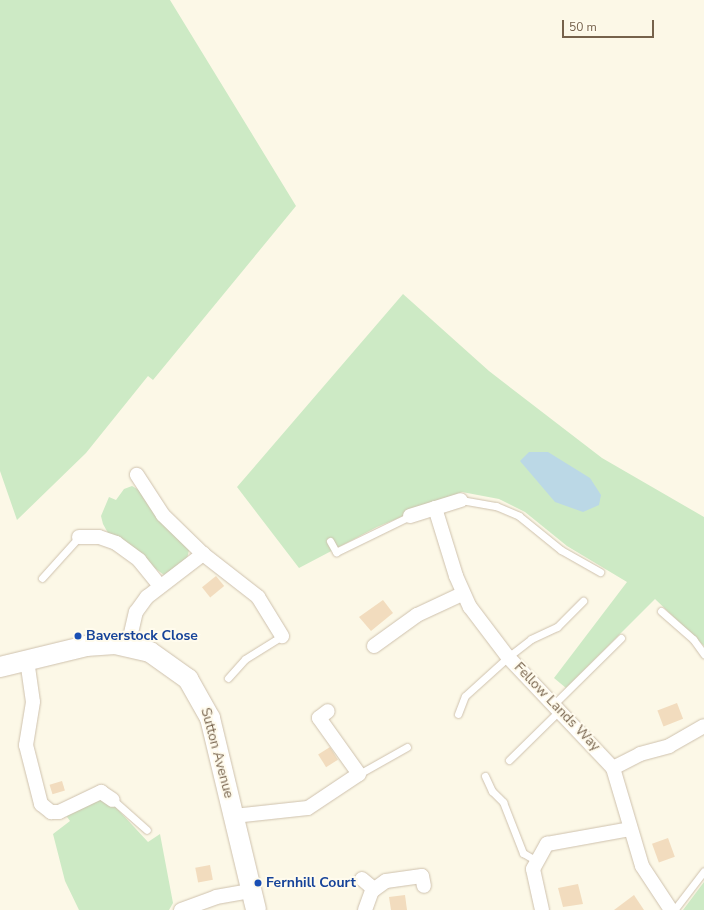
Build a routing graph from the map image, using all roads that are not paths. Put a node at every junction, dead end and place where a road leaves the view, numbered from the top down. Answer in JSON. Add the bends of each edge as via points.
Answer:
{"nodes":[{"id":1,"x":137,"y":475,"type":"dead end"},
{"id":2,"x":461,"y":500,"type":"joint"},
{"id":3,"x":435,"y":508,"type":"junction"},
{"id":4,"x":410,"y":516,"type":"joint"},
{"id":5,"x":79,"y":537,"type":"joint"},
{"id":6,"x":330,"y":541,"type":"dead end"},
{"id":7,"x":203,"y":554,"type":"junction"},
{"id":8,"x":600,"y":572,"type":"dead end"},
{"id":9,"x":42,"y":578,"type":"dead end"},
{"id":10,"x":159,"y":585,"type":"junction"},
{"id":11,"x":462,"y":594,"type":"junction"},
{"id":12,"x":583,"y":601,"type":"dead end"},
{"id":13,"x":661,"y":611,"type":"dead end"},
{"id":14,"x":282,"y":636,"type":"joint"},
{"id":15,"x":621,"y":638,"type":"dead end"},
{"id":16,"x":128,"y":646,"type":"junction"},
{"id":17,"x":374,"y":646,"type":"dead end"},
{"id":18,"x":704,"y":654,"type":"edge"},
{"id":19,"x":508,"y":657,"type":"junction"},
{"id":20,"x":27,"y":660,"type":"junction"},
{"id":21,"x":0,"y":667,"type":"edge"},
{"id":22,"x":228,"y":678,"type":"dead end"},
{"id":23,"x":557,"y":707,"type":"junction"},
{"id":24,"x":328,"y":711,"type":"dead end"},
{"id":25,"x":458,"y":714,"type":"dead end"},
{"id":26,"x":704,"y":726,"type":"edge"},
{"id":27,"x":407,"y":747,"type":"dead end"},
{"id":28,"x":509,"y":760,"type":"dead end"},
{"id":29,"x":613,"y":768,"type":"junction"},
{"id":30,"x":359,"y":774,"type":"junction"},
{"id":31,"x":485,"y":776,"type":"dead end"},
{"id":32,"x":113,"y":800,"type":"joint"},
{"id":33,"x":234,"y":816,"type":"junction"},
{"id":34,"x":630,"y":829,"type":"junction"},
{"id":35,"x":147,"y":830,"type":"dead end"},
{"id":36,"x":535,"y":860,"type":"junction"},
{"id":37,"x":704,"y":871,"type":"edge"},
{"id":38,"x":362,"y":879,"type":"dead end"},
{"id":39,"x":424,"y":886,"type":"dead end"},
{"id":40,"x":374,"y":889,"type":"junction"},
{"id":41,"x":251,"y":891,"type":"junction"},
{"id":42,"x":179,"y":906,"type":"edge"},
{"id":43,"x":256,"y":910,"type":"edge"},
{"id":44,"x":365,"y":910,"type":"edge"},
{"id":45,"x":542,"y":910,"type":"edge"},
{"id":46,"x":671,"y":910,"type":"edge"},
{"id":47,"x":674,"y":910,"type":"edge"}],
"edges":[{"from":1,"to":7,"type":"street","via":[[163,515]]},
{"from":2,"to":3,"type":"street"},
{"from":2,"to":8,"type":"lane","via":[[496,506],[519,516],[561,550]]},
{"from":3,"to":4,"type":"street"},
{"from":3,"to":11,"type":"street","name":"Fellow Lands Way"},
{"from":4,"to":6,"type":"lane","via":[[336,552]]},
{"from":5,"to":9,"type":"lane"},
{"from":5,"to":10,"type":"street","via":[[99,536],[116,543],[139,560]]},
{"from":7,"to":10,"type":"street"},
{"from":7,"to":14,"type":"street","via":[[258,597]]},
{"from":10,"to":16,"type":"street","via":[[136,612]]},
{"from":11,"to":17,"type":"street","via":[[417,615]]},
{"from":11,"to":19,"type":"street","name":"Fellow Lands Way"},
{"from":12,"to":19,"type":"lane","via":[[557,627],[531,639]]},
{"from":13,"to":18,"type":"lane","via":[[693,639]]},
{"from":14,"to":22,"type":"lane","via":[[246,659]]},
{"from":15,"to":23,"type":"lane"},
{"from":16,"to":20,"type":"street","name":"Sutton Avenue","via":[[96,644]]},
{"from":16,"to":33,"type":"street","name":"Sutton Avenue","via":[[165,660],[198,691],[210,718]]},
{"from":19,"to":23,"type":"street","name":"Fellow Lands Way"},
{"from":19,"to":25,"type":"lane","via":[[465,696]]},
{"from":20,"to":21,"type":"street","name":"Sutton Avenue"},
{"from":20,"to":32,"type":"street","via":[[33,702],[26,745],[41,804],[51,812],[59,812],[101,792]]},
{"from":23,"to":28,"type":"lane"},
{"from":23,"to":29,"type":"street","name":"Fellow Lands Way"},
{"from":24,"to":30,"type":"street","via":[[319,718]]},
{"from":26,"to":29,"type":"street","via":[[669,746],[640,754]]},
{"from":27,"to":30,"type":"lane"},
{"from":29,"to":34,"type":"street","name":"Fellow Lands Way"},
{"from":30,"to":33,"type":"street","via":[[308,808]]},
{"from":31,"to":36,"type":"lane","via":[[492,791],[503,802],[523,853]]},
{"from":32,"to":35,"type":"lane"},
{"from":33,"to":41,"type":"street","name":"Sutton Avenue"},
{"from":34,"to":36,"type":"street","via":[[547,844]]},
{"from":34,"to":46,"type":"street","name":"Fellow Lands Way","via":[[642,866],[657,894]]},
{"from":36,"to":45,"type":"street","via":[[533,869]]},
{"from":37,"to":47,"type":"lane"},
{"from":38,"to":40,"type":"street"},
{"from":39,"to":40,"type":"street","via":[[422,876],[386,881]]},
{"from":40,"to":44,"type":"street"},
{"from":41,"to":42,"type":"street","via":[[216,897],[201,905]]},
{"from":41,"to":43,"type":"street","name":"Sutton Avenue"}]}
